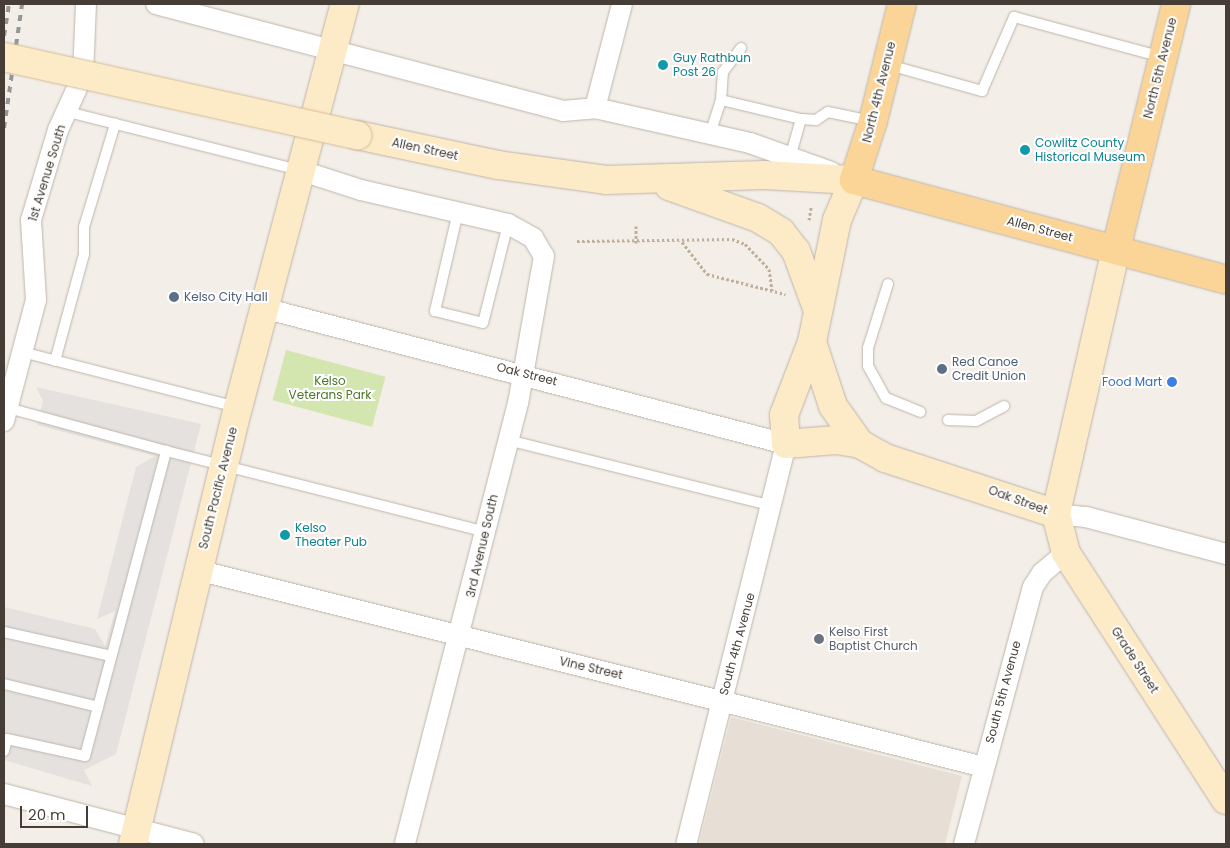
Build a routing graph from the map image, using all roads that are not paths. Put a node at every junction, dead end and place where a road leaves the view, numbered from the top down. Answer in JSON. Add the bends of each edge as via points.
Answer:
{"nodes":[{"id":1,"x":86,"y":4,"type":"edge"},
{"id":2,"x":156,"y":4,"type":"edge"},
{"id":3,"x":345,"y":4,"type":"edge"},
{"id":4,"x":622,"y":4,"type":"edge"},
{"id":5,"x":902,"y":4,"type":"edge"},
{"id":6,"x":1176,"y":4,"type":"edge"},
{"id":7,"x":740,"y":48,"type":"dead end"},
{"id":8,"x":332,"y":50,"type":"junction"},
{"id":9,"x":4,"y":57,"type":"edge"},
{"id":10,"x":1163,"y":57,"type":"junction"},
{"id":11,"x":885,"y":64,"type":"junction"},
{"id":12,"x":721,"y":100,"type":"junction"},
{"id":13,"x":595,"y":108,"type":"junction"},
{"id":14,"x":68,"y":112,"type":"junction"},
{"id":15,"x":801,"y":119,"type":"junction"},
{"id":16,"x":874,"y":121,"type":"junction"},
{"id":17,"x":115,"y":124,"type":"junction"},
{"id":18,"x":710,"y":134,"type":"junction"},
{"id":19,"x":790,"y":158,"type":"junction"},
{"id":20,"x":302,"y":170,"type":"junction"},
{"id":21,"x":854,"y":180,"type":"junction"},
{"id":22,"x":656,"y":181,"type":"junction"},
{"id":23,"x":458,"y":212,"type":"junction"},
{"id":24,"x":508,"y":224,"type":"junction"},
{"id":25,"x":1116,"y":249,"type":"junction"},
{"id":26,"x":1226,"y":280,"type":"edge"},
{"id":27,"x":888,"y":284,"type":"dead end"},
{"id":28,"x":267,"y":309,"type":"junction"},
{"id":29,"x":818,"y":310,"type":"junction"},
{"id":30,"x":812,"y":342,"type":"junction"},
{"id":31,"x":22,"y":352,"type":"junction"},
{"id":32,"x":55,"y":361,"type":"junction"},
{"id":33,"x":522,"y":373,"type":"junction"},
{"id":34,"x":1004,"y":406,"type":"dead end"},
{"id":35,"x":238,"y":408,"type":"junction"},
{"id":36,"x":920,"y":412,"type":"dead end"},
{"id":37,"x":6,"y":414,"type":"edge"},
{"id":38,"x":948,"y":420,"type":"dead end"},
{"id":39,"x":508,"y":440,"type":"junction"},
{"id":40,"x":786,"y":444,"type":"junction"},
{"id":41,"x":860,"y":444,"type":"junction"},
{"id":42,"x":166,"y":451,"type":"junction"},
{"id":43,"x":223,"y":467,"type":"junction"},
{"id":44,"x":773,"y":506,"type":"junction"},
{"id":45,"x":1056,"y":514,"type":"junction"},
{"id":46,"x":484,"y":532,"type":"junction"},
{"id":47,"x":1066,"y":553,"type":"junction"},
{"id":48,"x":1226,"y":554,"type":"edge"},
{"id":49,"x":197,"y":570,"type":"junction"},
{"id":50,"x":4,"y":632,"type":"edge"},
{"id":51,"x":460,"y":638,"type":"junction"},
{"id":52,"x":111,"y":656,"type":"junction"},
{"id":53,"x":4,"y":684,"type":"edge"},
{"id":54,"x":723,"y":700,"type":"junction"},
{"id":55,"x":98,"y":707,"type":"junction"},
{"id":56,"x":5,"y":738,"type":"edge"},
{"id":57,"x":4,"y":752,"type":"edge"},
{"id":58,"x":984,"y":767,"type":"junction"},
{"id":59,"x":4,"y":794,"type":"edge"},
{"id":60,"x":1226,"y":800,"type":"edge"},
{"id":61,"x":135,"y":837,"type":"edge"},
{"id":62,"x":194,"y":844,"type":"edge"},
{"id":63,"x":405,"y":844,"type":"edge"},
{"id":64,"x":686,"y":844,"type":"edge"},
{"id":65,"x":964,"y":844,"type":"edge"}],
"edges":[{"from":1,"to":14,"type":"street","name":"1st Avenue South","via":[[83,75]]},
{"from":2,"to":8,"type":"street","name":"Allen Street"},
{"from":3,"to":8,"type":"main road","name":"South Pacific Avenue"},
{"from":4,"to":13,"type":"street"},
{"from":5,"to":11,"type":"main road","name":"North 4th Avenue"},
{"from":6,"to":10,"type":"main road","name":"North 5th Avenue"},
{"from":7,"to":12,"type":"lane","via":[[723,72]]},
{"from":8,"to":13,"type":"street","name":"Allen Street","via":[[563,111]]},
{"from":8,"to":20,"type":"main road","name":"South Pacific Avenue","via":[[308,134]]},
{"from":9,"to":22,"type":"main road","name":"Allen Street","bridge":true,"via":[[553,175]]},
{"from":10,"to":11,"type":"lane","via":[[1014,17],[982,91]]},
{"from":10,"to":25,"type":"main road","name":"North 5th Avenue"},
{"from":11,"to":16,"type":"main road","name":"North 4th Avenue"},
{"from":12,"to":15,"type":"lane"},
{"from":12,"to":18,"type":"lane"},
{"from":13,"to":18,"type":"street","name":"Allen Street"},
{"from":14,"to":17,"type":"lane"},
{"from":14,"to":31,"type":"street","name":"1st Avenue South","via":[[58,130],[31,220],[36,300]]},
{"from":15,"to":16,"type":"lane","via":[[816,120],[828,112]]},
{"from":15,"to":19,"type":"lane"},
{"from":16,"to":21,"type":"main road","name":"North 4th Avenue"},
{"from":17,"to":20,"type":"lane"},
{"from":17,"to":32,"type":"lane","via":[[84,228],[84,254]]},
{"from":18,"to":19,"type":"street","name":"Allen Street"},
{"from":19,"to":21,"type":"street","name":"Allen Street"},
{"from":20,"to":23,"type":"street"},
{"from":20,"to":28,"type":"main road","name":"South Pacific Avenue"},
{"from":21,"to":22,"type":"main road","name":"Allen Street","via":[[764,175]]},
{"from":21,"to":25,"type":"main road","name":"Allen Street"},
{"from":21,"to":29,"type":"main road","via":[[837,220]]},
{"from":22,"to":29,"type":"main road","via":[[758,218],[781,232],[796,250]]},
{"from":23,"to":24,"type":"street"},
{"from":23,"to":24,"type":"lane","via":[[435,311],[483,323]]},
{"from":24,"to":33,"type":"street","name":"3rd Avenue South","via":[[525,231],[539,246],[545,271]]},
{"from":25,"to":26,"type":"main road","name":"Allen Street"},
{"from":25,"to":45,"type":"main road"},
{"from":27,"to":36,"type":"lane","via":[[868,348],[868,366],[886,398]]},
{"from":28,"to":33,"type":"street","name":"Oak Street"},
{"from":28,"to":35,"type":"main road","name":"South Pacific Avenue"},
{"from":29,"to":30,"type":"main road"},
{"from":30,"to":40,"type":"main road","via":[[784,415]]},
{"from":30,"to":41,"type":"main road","name":"Oak Street","via":[[833,406]]},
{"from":31,"to":32,"type":"lane"},
{"from":31,"to":37,"type":"street","name":"1st Avenue South"},
{"from":32,"to":35,"type":"lane"},
{"from":33,"to":39,"type":"street","name":"3rd Avenue South"},
{"from":33,"to":40,"type":"street","name":"Oak Street"},
{"from":34,"to":38,"type":"lane","via":[[976,421]]},
{"from":35,"to":43,"type":"main road","name":"South Pacific Avenue"},
{"from":37,"to":42,"type":"lane"},
{"from":39,"to":44,"type":"lane"},
{"from":39,"to":46,"type":"street","name":"3rd Avenue South"},
{"from":40,"to":41,"type":"main road","via":[[836,440]]},
{"from":40,"to":44,"type":"street","name":"South 4th Avenue"},
{"from":41,"to":45,"type":"main road","name":"Oak Street","via":[[885,458]]},
{"from":42,"to":43,"type":"lane"},
{"from":42,"to":52,"type":"lane"},
{"from":43,"to":46,"type":"lane"},
{"from":43,"to":49,"type":"main road","name":"South Pacific Avenue"},
{"from":44,"to":54,"type":"street","name":"South 4th Avenue"},
{"from":45,"to":47,"type":"main road","name":"Grade Street"},
{"from":45,"to":48,"type":"street","name":"Oak Street","via":[[1086,517]]},
{"from":46,"to":51,"type":"street","name":"3rd Avenue South"},
{"from":47,"to":58,"type":"street","name":"South 5th Avenue","via":[[1033,587]]},
{"from":47,"to":60,"type":"main road","name":"Grade Street"},
{"from":49,"to":51,"type":"street","name":"Vine Street"},
{"from":49,"to":61,"type":"main road","name":"South Pacific Avenue"},
{"from":50,"to":52,"type":"lane"},
{"from":51,"to":54,"type":"street","name":"Vine Street"},
{"from":51,"to":63,"type":"street","name":"3rd Avenue South"},
{"from":52,"to":55,"type":"lane"},
{"from":53,"to":55,"type":"lane"},
{"from":54,"to":58,"type":"street","name":"Vine Street"},
{"from":54,"to":64,"type":"street","name":"South 4th Avenue"},
{"from":55,"to":56,"type":"lane","via":[[85,756]]},
{"from":56,"to":57,"type":"lane"},
{"from":58,"to":65,"type":"street","name":"South 5th Avenue"},
{"from":59,"to":61,"type":"street"},
{"from":61,"to":62,"type":"street"}]}
